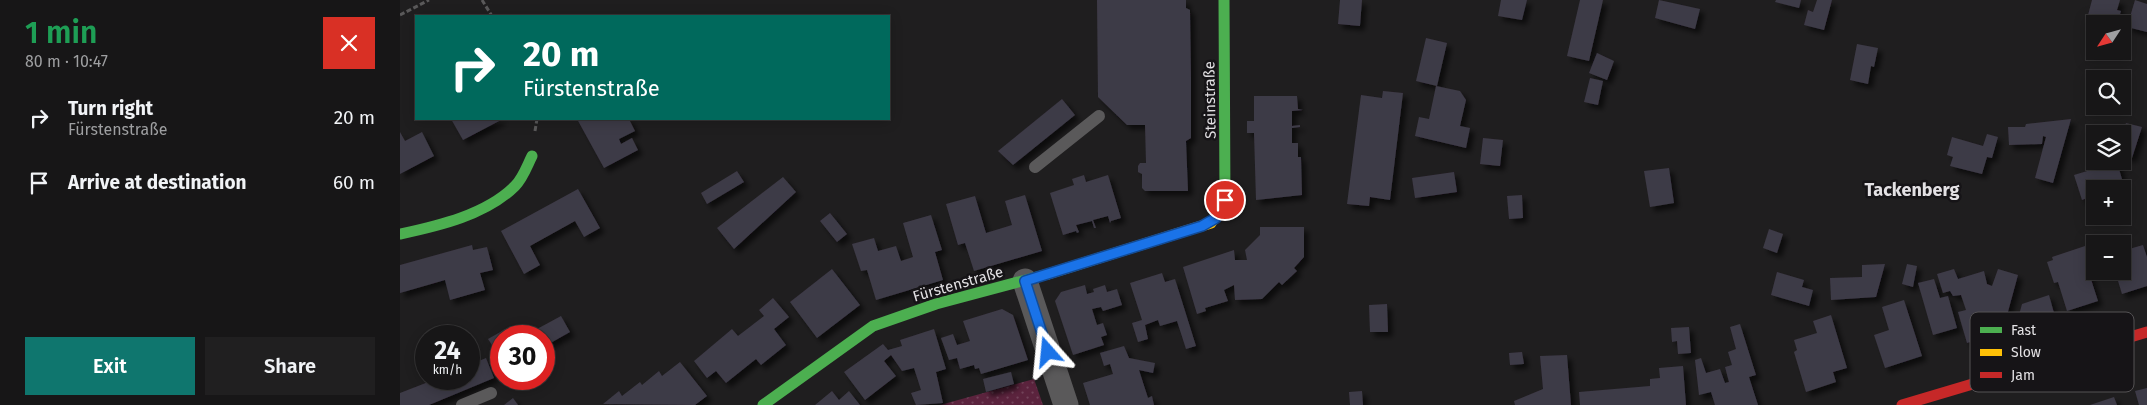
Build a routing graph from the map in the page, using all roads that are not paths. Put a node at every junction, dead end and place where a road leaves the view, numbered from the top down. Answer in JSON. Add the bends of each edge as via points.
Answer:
{"nodes":[{"id":1,"x":1224,"y":0,"type":"edge"},
{"id":2,"x":1099,"y":116,"type":"dead end"},
{"id":3,"x":532,"y":156,"type":"dead end"},
{"id":4,"x":1035,"y":168,"type":"dead end"},
{"id":5,"x":1225,"y":200,"type":"joint"},
{"id":6,"x":400,"y":234,"type":"edge"},
{"id":7,"x":1025,"y":281,"type":"junction"},
{"id":8,"x":2147,"y":332,"type":"edge"},
{"id":9,"x":2134,"y":336,"type":"edge"},
{"id":10,"x":1970,"y":385,"type":"edge"},
{"id":11,"x":491,"y":393,"type":"dead end"},
{"id":12,"x":462,"y":405,"type":"edge"},
{"id":13,"x":764,"y":405,"type":"edge"},
{"id":14,"x":1066,"y":405,"type":"edge"},
{"id":15,"x":1902,"y":405,"type":"edge"}],
"edges":[{"from":1,"to":5,"type":"street","name":"Steinstraße"},
{"from":2,"to":4,"type":"lane"},
{"from":3,"to":6,"type":"street","via":[[516,186],[500,197],[455,218]]},
{"from":5,"to":7,"type":"street","name":"Fürstenstraße","via":[[1216,218],[1202,226]]},
{"from":7,"to":13,"type":"street","name":"Fürstenstraße","via":[[936,304],[874,326]]},
{"from":7,"to":14,"type":"street"},
{"from":8,"to":9,"type":"street"},
{"from":10,"to":15,"type":"street"},
{"from":11,"to":12,"type":"lane"}]}
